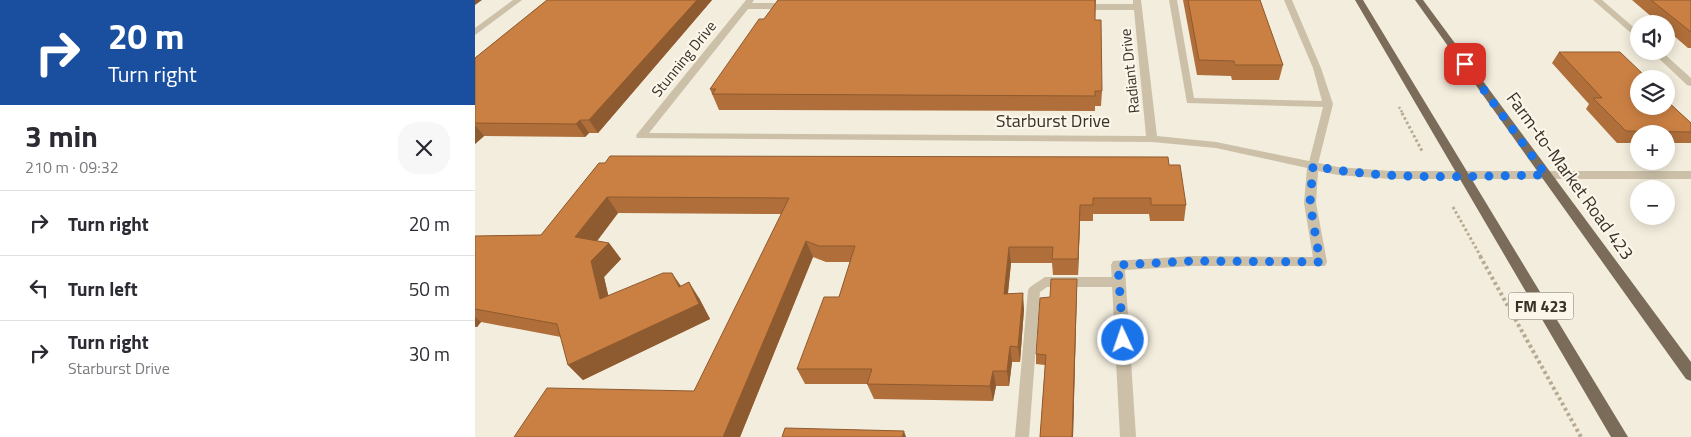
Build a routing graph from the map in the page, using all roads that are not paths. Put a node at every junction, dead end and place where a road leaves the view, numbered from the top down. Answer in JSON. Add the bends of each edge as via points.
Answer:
{"nodes":[{"id":1,"x":517,"y":0,"type":"edge"},
{"id":2,"x":1173,"y":0,"type":"edge"},
{"id":3,"x":1288,"y":0,"type":"edge"},
{"id":4,"x":1359,"y":0,"type":"edge"},
{"id":5,"x":1419,"y":0,"type":"edge"},
{"id":6,"x":1597,"y":0,"type":"edge"},
{"id":7,"x":747,"y":3,"type":"edge"},
{"id":8,"x":1137,"y":3,"type":"edge"},
{"id":9,"x":804,"y":6,"type":"edge"},
{"id":10,"x":1069,"y":7,"type":"edge"},
{"id":11,"x":1630,"y":29,"type":"edge"},
{"id":12,"x":476,"y":30,"type":"edge"},
{"id":13,"x":1666,"y":60,"type":"edge"},
{"id":14,"x":1689,"y":79,"type":"edge"},
{"id":15,"x":1328,"y":104,"type":"junction"},
{"id":16,"x":641,"y":136,"type":"joint"},
{"id":17,"x":1152,"y":139,"type":"junction"},
{"id":18,"x":1313,"y":166,"type":"junction"},
{"id":19,"x":1463,"y":175,"type":"junction"},
{"id":20,"x":1546,"y":175,"type":"junction"},
{"id":21,"x":1691,"y":176,"type":"edge"},
{"id":22,"x":1119,"y":282,"type":"junction"},
{"id":23,"x":1691,"y":374,"type":"edge"},
{"id":24,"x":1022,"y":437,"type":"edge"},
{"id":25,"x":1128,"y":437,"type":"edge"},
{"id":26,"x":1620,"y":437,"type":"edge"}],
"edges":[{"from":1,"to":12,"type":"street"},
{"from":2,"to":15,"type":"lane","via":[[1190,101]]},
{"from":3,"to":15,"type":"lane","via":[[1317,68]]},
{"from":4,"to":19,"type":"main road","number":"FM 423"},
{"from":5,"to":20,"type":"main road","name":"Farm-to-Market Road 423"},
{"from":6,"to":11,"type":"street"},
{"from":7,"to":9,"type":"street"},
{"from":7,"to":16,"type":"street","name":"Stunning Drive"},
{"from":8,"to":10,"type":"street"},
{"from":8,"to":17,"type":"street","name":"Radiant Drive"},
{"from":13,"to":14,"type":"street"},
{"from":15,"to":18,"type":"lane"},
{"from":16,"to":17,"type":"street","name":"Starburst Drive"},
{"from":17,"to":18,"type":"street","name":"Starburst Drive","via":[[1217,146]]},
{"from":18,"to":19,"type":"street","name":"Starburst Drive","via":[[1391,175]]},
{"from":18,"to":22,"type":"street","via":[[1310,203],[1320,262],[1192,261],[1118,265]]},
{"from":19,"to":20,"type":"street","name":"Starburst Drive"},
{"from":19,"to":26,"type":"main road","number":"FM 423"},
{"from":20,"to":21,"type":"street","name":"Starburst Drive"},
{"from":20,"to":23,"type":"main road","name":"Farm-to-Market Road 423"},
{"from":22,"to":24,"type":"lane","via":[[1045,282],[1034,290]]},
{"from":22,"to":25,"type":"street"}]}
